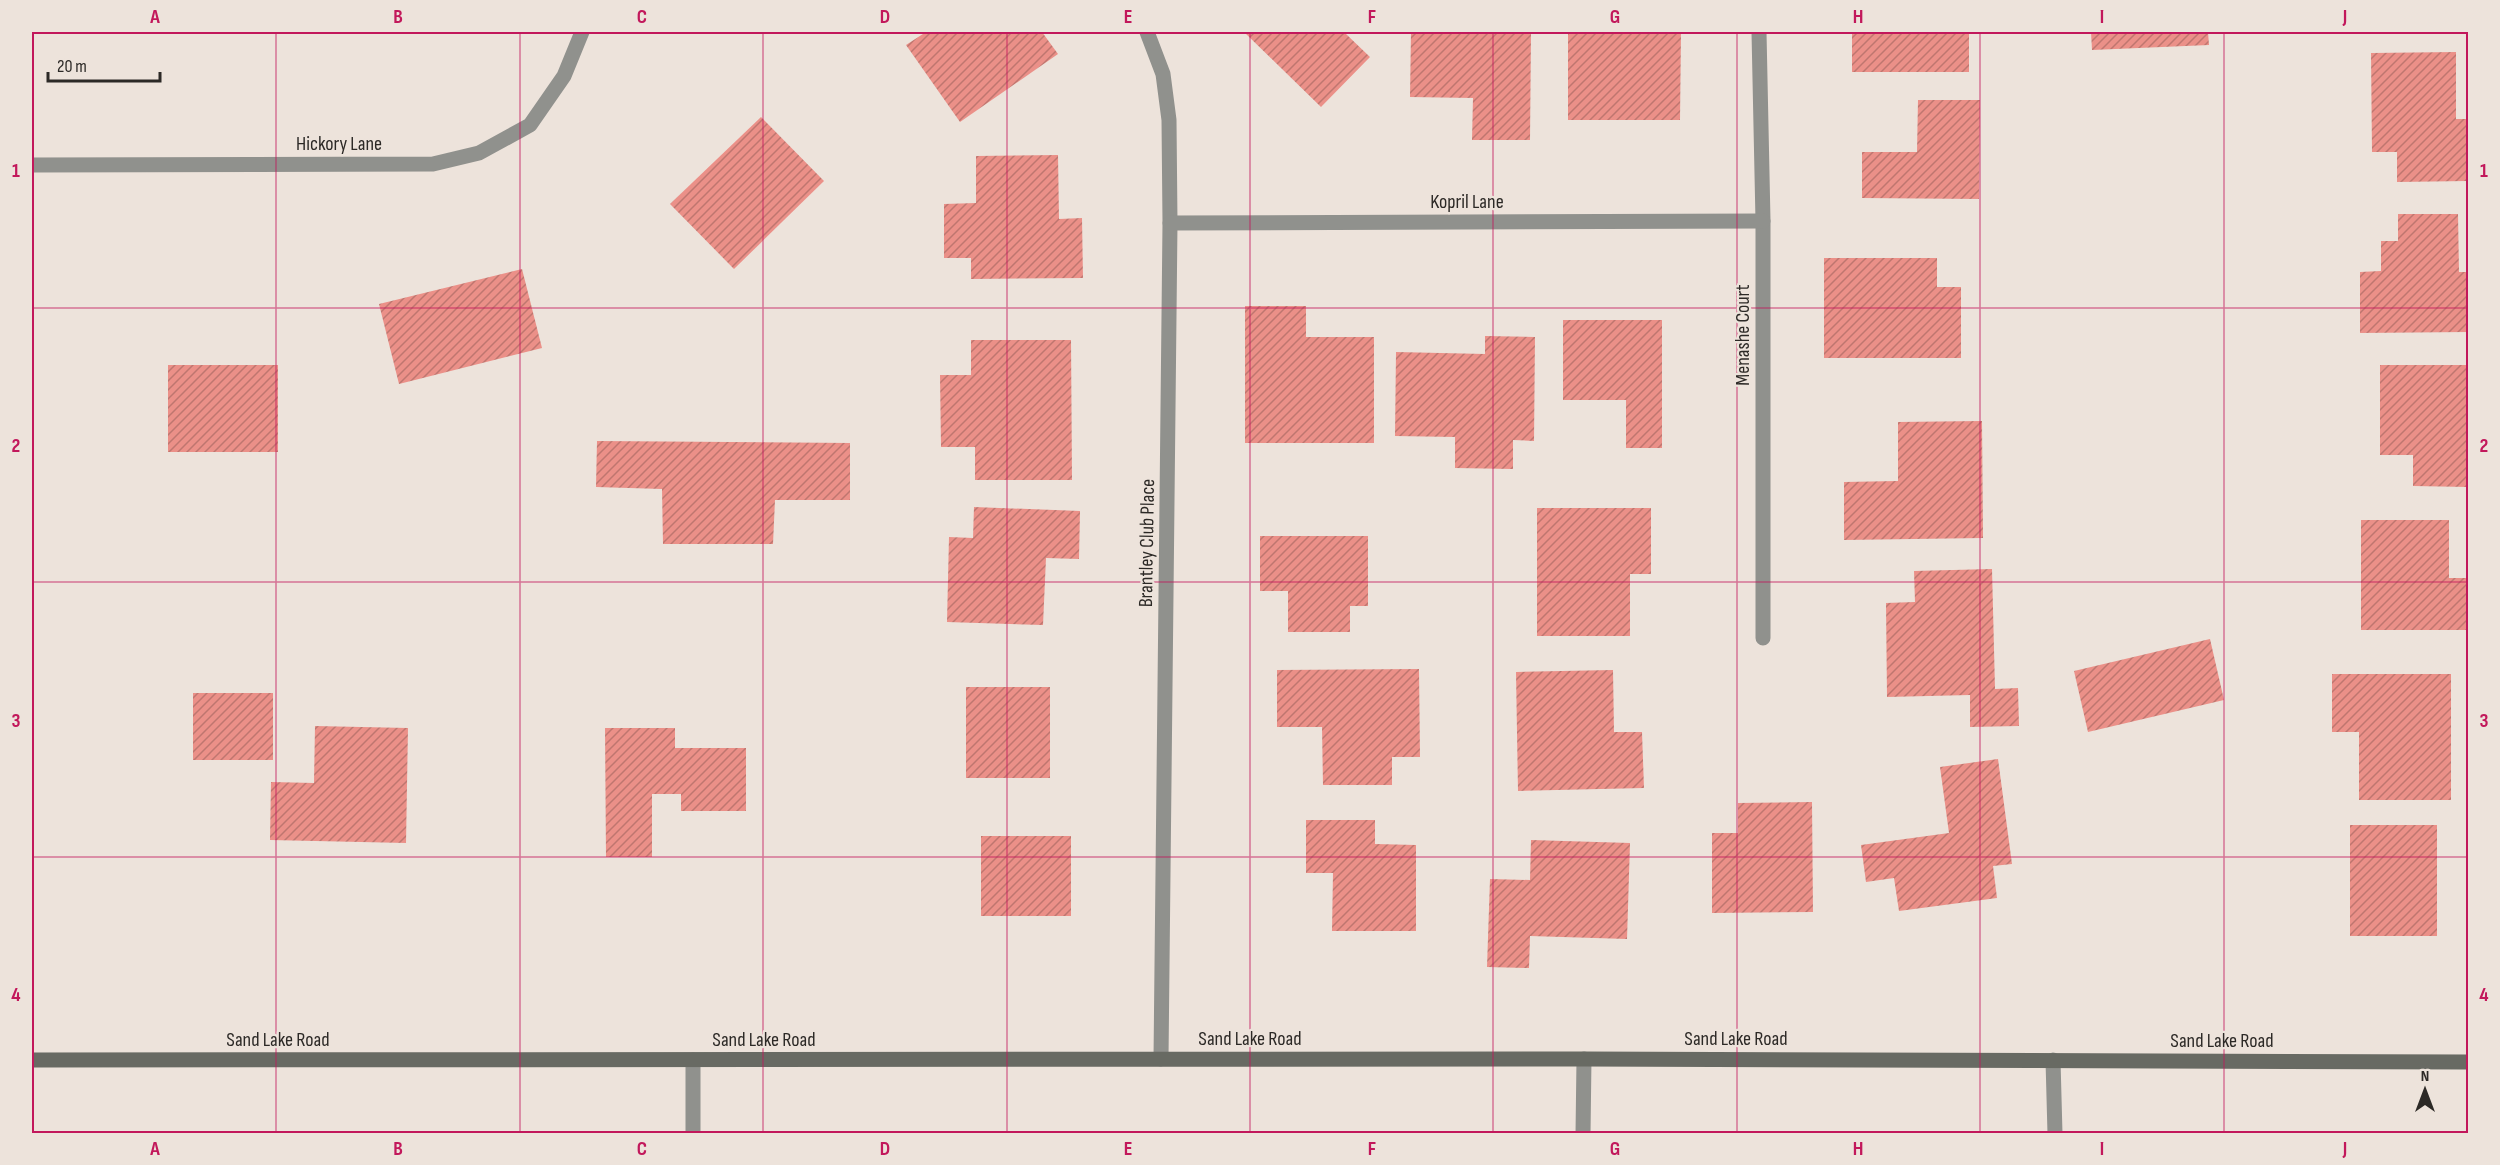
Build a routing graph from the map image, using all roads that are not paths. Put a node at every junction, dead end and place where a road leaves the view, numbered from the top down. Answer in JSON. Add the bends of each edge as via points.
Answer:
{"nodes":[{"id":1,"x":582,"y":32,"type":"edge"},
{"id":2,"x":1147,"y":32,"type":"edge"},
{"id":3,"x":1759,"y":32,"type":"edge"},
{"id":4,"x":32,"y":165,"type":"edge"},
{"id":5,"x":1763,"y":221,"type":"junction"},
{"id":6,"x":1170,"y":223,"type":"junction"},
{"id":7,"x":1763,"y":638,"type":"dead end"},
{"id":8,"x":1161,"y":1059,"type":"junction"},
{"id":9,"x":1584,"y":1059,"type":"junction"},
{"id":10,"x":32,"y":1060,"type":"edge"},
{"id":11,"x":693,"y":1060,"type":"junction"},
{"id":12,"x":2053,"y":1060,"type":"junction"},
{"id":13,"x":2469,"y":1062,"type":"edge"},
{"id":14,"x":693,"y":1134,"type":"edge"},
{"id":15,"x":1583,"y":1134,"type":"edge"},
{"id":16,"x":2055,"y":1134,"type":"edge"}],
"edges":[{"from":1,"to":4,"type":"street","name":"Hickory Lane","via":[[564,76],[530,125],[479,153],[433,164]]},
{"from":2,"to":6,"type":"street","name":"Brantley Club Place","via":[[1163,74],[1169,120]]},
{"from":3,"to":5,"type":"street","name":"Menashe Court"},
{"from":5,"to":6,"type":"street","name":"Kopril Lane"},
{"from":5,"to":7,"type":"street","name":"Menashe Court"},
{"from":6,"to":8,"type":"street","name":"Brantley Club Place"},
{"from":8,"to":9,"type":"street","name":"Sand Lake Road"},
{"from":8,"to":11,"type":"street","name":"Sand Lake Road"},
{"from":9,"to":12,"type":"street","name":"Sand Lake Road"},
{"from":9,"to":15,"type":"street"},
{"from":10,"to":11,"type":"street","name":"Sand Lake Road"},
{"from":11,"to":14,"type":"street"},
{"from":12,"to":13,"type":"street","name":"Sand Lake Road"},
{"from":12,"to":16,"type":"street"}]}
